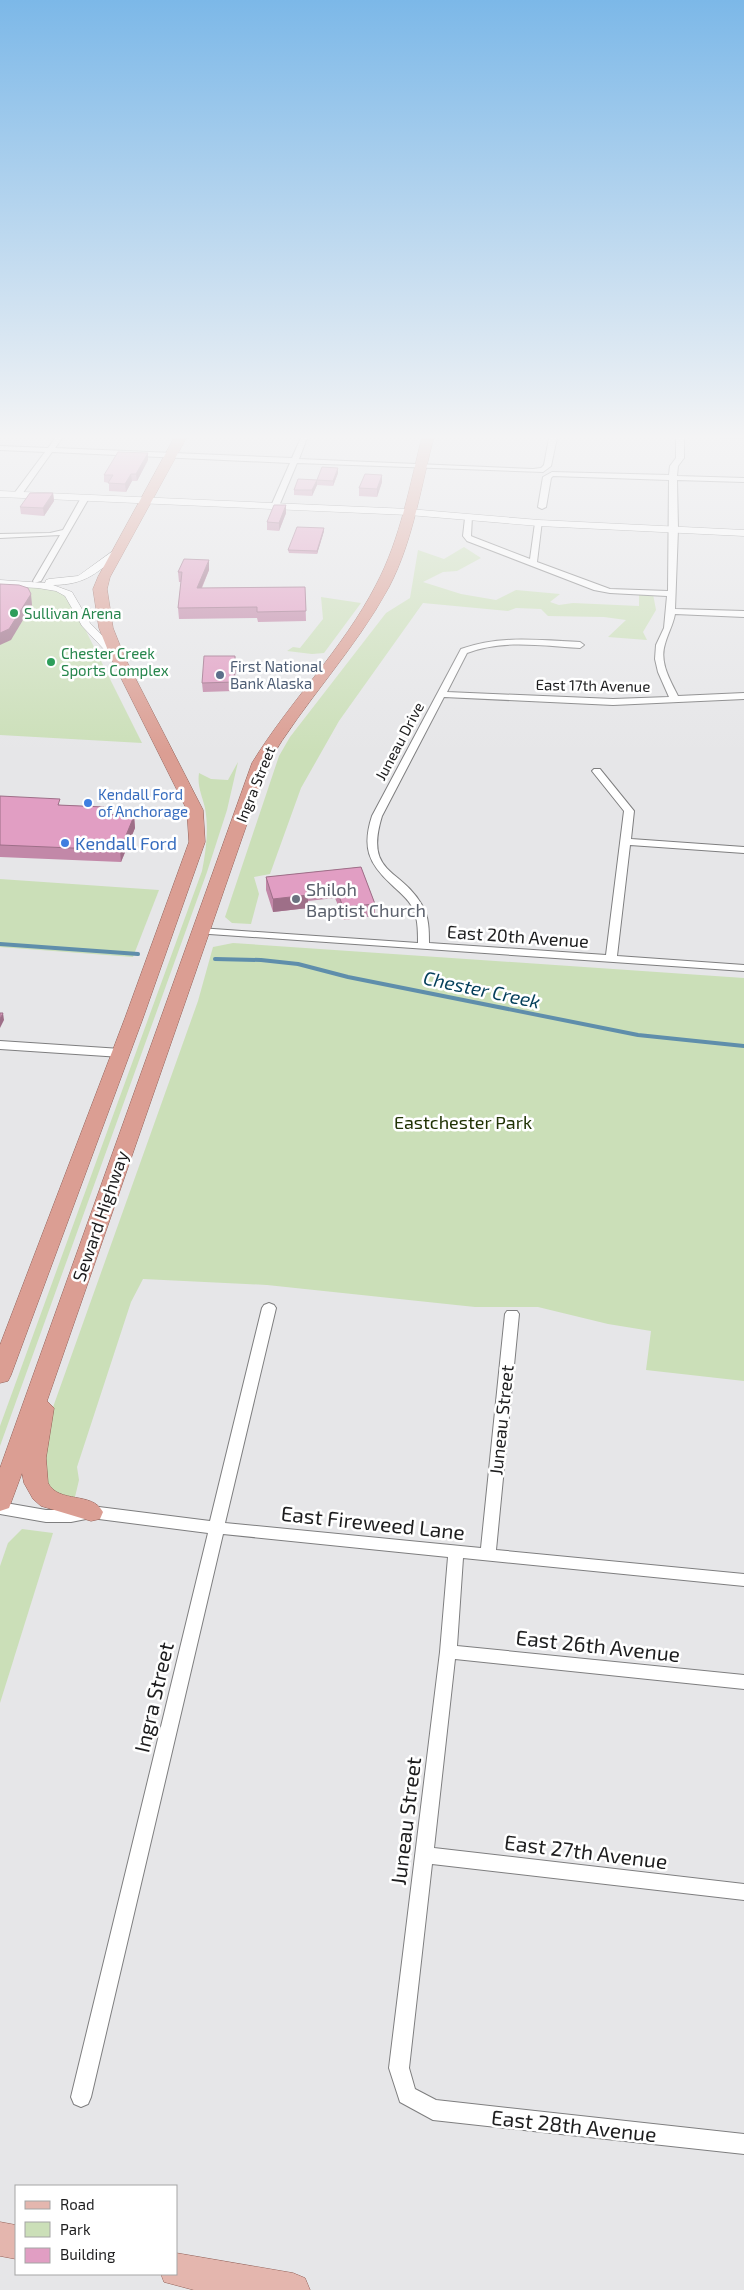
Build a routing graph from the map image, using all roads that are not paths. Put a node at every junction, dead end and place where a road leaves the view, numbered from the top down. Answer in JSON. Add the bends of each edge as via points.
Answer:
{"nodes":[{"id":1,"x":60,"y":540,"type":"edge"},
{"id":2,"x":125,"y":540,"type":"edge"},
{"id":3,"x":400,"y":540,"type":"edge"},
{"id":4,"x":472,"y":540,"type":"edge"},
{"id":5,"x":537,"y":540,"type":"edge"},
{"id":6,"x":674,"y":540,"type":"edge"},
{"id":7,"x":120,"y":549,"type":"junction"},
{"id":8,"x":533,"y":563,"type":"junction"},
{"id":9,"x":0,"y":580,"type":"edge"},
{"id":10,"x":37,"y":582,"type":"junction"},
{"id":11,"x":0,"y":584,"type":"edge"},
{"id":12,"x":672,"y":594,"type":"junction"},
{"id":13,"x":671,"y":611,"type":"junction"},
{"id":14,"x":744,"y":614,"type":"edge"},
{"id":15,"x":580,"y":645,"type":"dead end"},
{"id":16,"x":118,"y":658,"type":"junction"},
{"id":17,"x":441,"y":694,"type":"junction"},
{"id":18,"x":744,"y":696,"type":"edge"},
{"id":19,"x":676,"y":699,"type":"junction"},
{"id":20,"x":597,"y":771,"type":"dead end"},
{"id":21,"x":627,"y":842,"type":"junction"},
{"id":22,"x":744,"y":850,"type":"edge"},
{"id":23,"x":199,"y":931,"type":"junction"},
{"id":24,"x":424,"y":947,"type":"junction"},
{"id":25,"x":611,"y":960,"type":"junction"},
{"id":26,"x":744,"y":968,"type":"edge"},
{"id":27,"x":0,"y":1045,"type":"edge"},
{"id":28,"x":121,"y":1054,"type":"junction"},
{"id":29,"x":269,"y":1308,"type":"dead end"},
{"id":30,"x":512,"y":1314,"type":"dead end"},
{"id":31,"x":50,"y":1357,"type":"junction"},
{"id":32,"x":0,"y":1375,"type":"edge"},
{"id":33,"x":0,"y":1502,"type":"edge"},
{"id":34,"x":0,"y":1508,"type":"edge"},
{"id":35,"x":91,"y":1512,"type":"junction"},
{"id":36,"x":217,"y":1528,"type":"junction"},
{"id":37,"x":456,"y":1552,"type":"junction"},
{"id":38,"x":488,"y":1555,"type":"junction"},
{"id":39,"x":744,"y":1580,"type":"edge"},
{"id":40,"x":448,"y":1652,"type":"junction"},
{"id":41,"x":744,"y":1682,"type":"edge"},
{"id":42,"x":423,"y":1855,"type":"junction"},
{"id":43,"x":744,"y":1892,"type":"edge"},
{"id":44,"x":407,"y":2095,"type":"joint"},
{"id":45,"x":81,"y":2097,"type":"dead end"},
{"id":46,"x":744,"y":2144,"type":"edge"},
{"id":47,"x":0,"y":2240,"type":"edge"},
{"id":48,"x":15,"y":2242,"type":"edge"},
{"id":49,"x":178,"y":2270,"type":"edge"},
{"id":50,"x":293,"y":2290,"type":"edge"}],
"edges":[{"from":1,"to":10,"type":"street"},
{"from":2,"to":7,"type":"highway","name":"Seward Highway"},
{"from":3,"to":23,"type":"highway","name":"Ingra Street","via":[[376,597],[333,660],[284,722],[260,764]]},
{"from":4,"to":8,"type":"street"},
{"from":5,"to":8,"type":"street"},
{"from":6,"to":12,"type":"street"},
{"from":7,"to":10,"type":"street","via":[[86,579],[63,583]]},
{"from":7,"to":16,"type":"highway","name":"Seward Highway","via":[[100,589],[106,628]]},
{"from":8,"to":12,"type":"street","via":[[610,591]]},
{"from":9,"to":10,"type":"street"},
{"from":11,"to":16,"type":"street","via":[[38,585],[69,594],[86,624]]},
{"from":12,"to":13,"type":"street"},
{"from":13,"to":14,"type":"street"},
{"from":13,"to":19,"type":"street","via":[[659,659]]},
{"from":15,"to":17,"type":"street","name":"Juneau Drive","via":[[498,642],[476,645],[464,651]]},
{"from":16,"to":28,"type":"highway","name":"Seward Highway","via":[[195,810],[197,842]]},
{"from":17,"to":19,"type":"street","name":"East 17th Avenue","via":[[613,702]]},
{"from":17,"to":24,"type":"street","name":"Juneau Drive","via":[[371,832],[372,855],[383,872],[416,905],[422,921]]},
{"from":18,"to":19,"type":"street","name":"East 17th Avenue"},
{"from":20,"to":21,"type":"street","via":[[629,811]]},
{"from":21,"to":22,"type":"street"},
{"from":21,"to":25,"type":"street"},
{"from":23,"to":24,"type":"street","name":"East 20th Avenue"},
{"from":23,"to":31,"type":"highway","name":"Seward Highway"},
{"from":24,"to":25,"type":"street","name":"East 20th Avenue"},
{"from":25,"to":26,"type":"street","name":"East 20th Avenue"},
{"from":27,"to":28,"type":"street"},
{"from":28,"to":32,"type":"highway","name":"Seward Highway"},
{"from":29,"to":36,"type":"street","name":"Ingra Street"},
{"from":30,"to":38,"type":"street","name":"Juneau Street"},
{"from":31,"to":33,"type":"highway","name":"Seward Highway"},
{"from":31,"to":35,"type":"highway","via":[[33,1478],[50,1500],[84,1507]]},
{"from":34,"to":35,"type":"street","name":"East Fireweed Lane","via":[[78,1517]]},
{"from":35,"to":36,"type":"street","name":"East Fireweed Lane"},
{"from":36,"to":37,"type":"street","name":"East Fireweed Lane"},
{"from":36,"to":45,"type":"street","name":"Ingra Street"},
{"from":37,"to":38,"type":"street","name":"East Fireweed Lane"},
{"from":37,"to":40,"type":"street","name":"Juneau Street"},
{"from":38,"to":39,"type":"street","name":"East Fireweed Lane"},
{"from":40,"to":41,"type":"street","name":"East 26th Avenue"},
{"from":40,"to":42,"type":"street","name":"Juneau Street"},
{"from":42,"to":43,"type":"street","name":"East 27th Avenue"},
{"from":42,"to":44,"type":"street","name":"Juneau Street","via":[[399,2068]]},
{"from":44,"to":46,"type":"street","name":"East 28th Avenue","via":[[433,2110]]},
{"from":47,"to":48,"type":"main road"},
{"from":49,"to":50,"type":"main road"}]}
